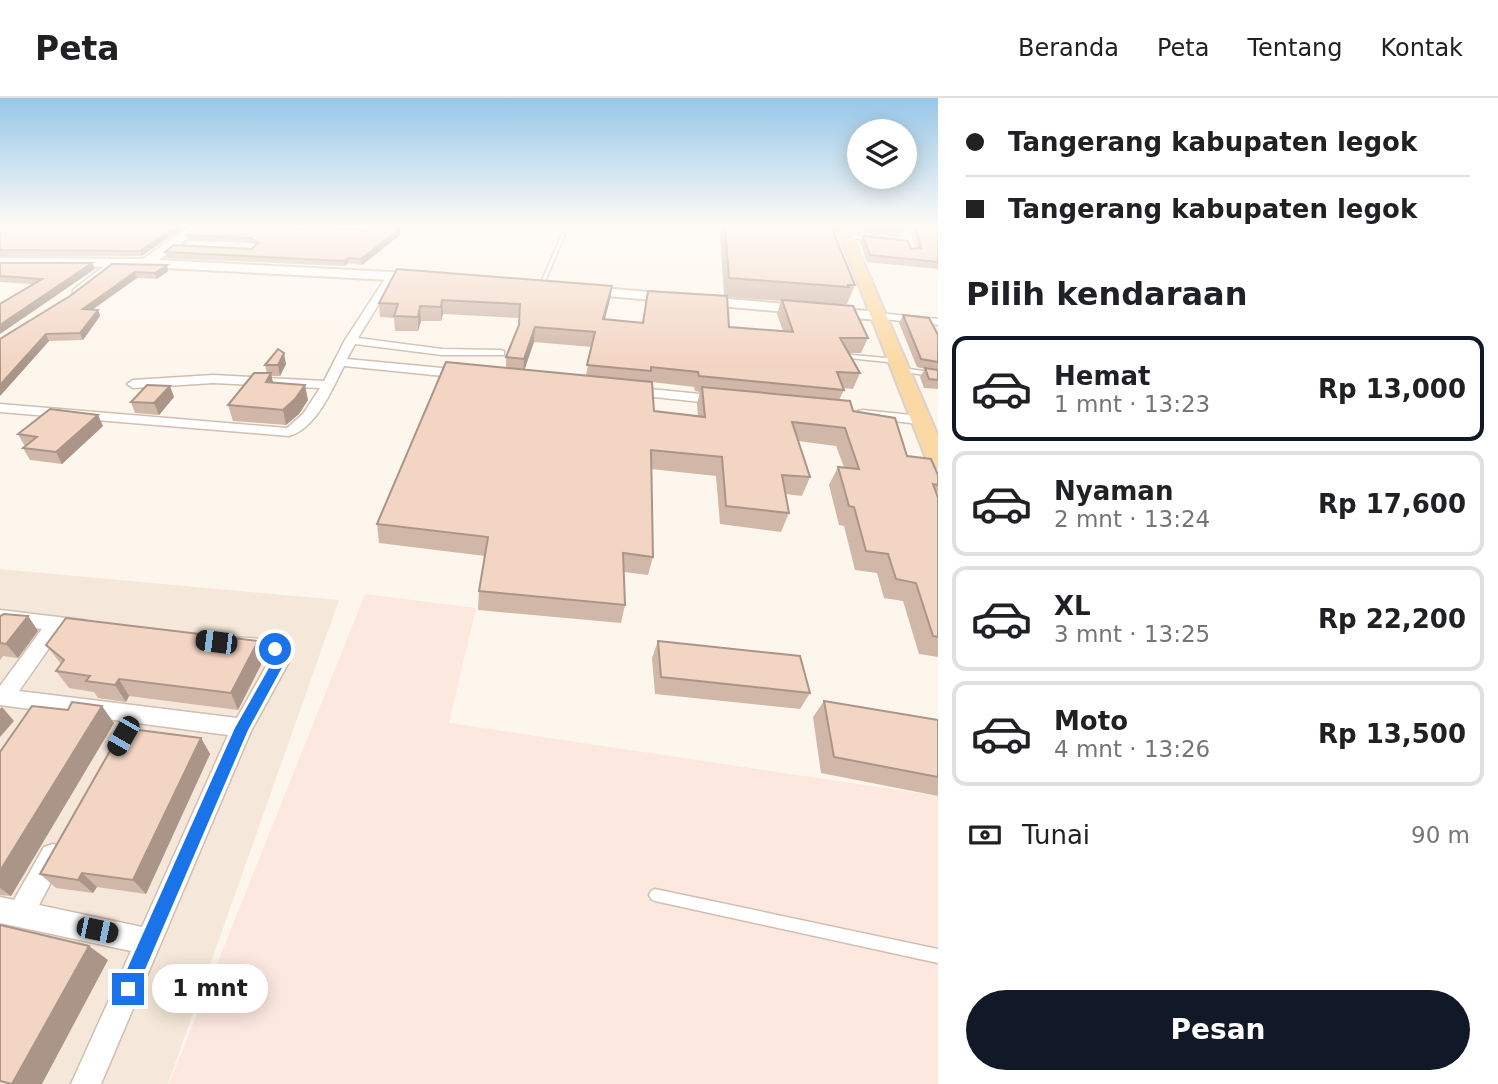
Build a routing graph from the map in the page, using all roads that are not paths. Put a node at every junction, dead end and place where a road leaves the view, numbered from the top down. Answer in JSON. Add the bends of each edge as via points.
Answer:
{"nodes":[{"id":1,"x":102,"y":272,"type":"edge"},
{"id":2,"x":316,"y":272,"type":"edge"},
{"id":3,"x":553,"y":272,"type":"edge"},
{"id":4,"x":860,"y":272,"type":"edge"},
{"id":5,"x":391,"y":276,"type":"junction"},
{"id":6,"x":442,"y":279,"type":"edge"},
{"id":7,"x":548,"y":287,"type":"joint"},
{"id":8,"x":68,"y":298,"type":"edge"},
{"id":9,"x":878,"y":316,"type":"junction"},
{"id":10,"x":938,"y":322,"type":"edge"},
{"id":11,"x":351,"y":340,"type":"junction"},
{"id":12,"x":500,"y":353,"type":"dead end"},
{"id":13,"x":841,"y":356,"type":"edge"},
{"id":14,"x":341,"y":362,"type":"junction"},
{"id":15,"x":899,"y":366,"type":"junction"},
{"id":16,"x":938,"y":374,"type":"edge"},
{"id":17,"x":479,"y":376,"type":"edge"},
{"id":18,"x":133,"y":384,"type":"dead end"},
{"id":19,"x":328,"y":385,"type":"junction"},
{"id":20,"x":617,"y":389,"type":"edge"},
{"id":21,"x":727,"y":400,"type":"edge"},
{"id":22,"x":0,"y":408,"type":"edge"},
{"id":23,"x":851,"y":413,"type":"edge"},
{"id":24,"x":920,"y":420,"type":"junction"},
{"id":25,"x":938,"y":461,"type":"edge"},
{"id":26,"x":0,"y":617,"type":"edge"},
{"id":27,"x":57,"y":624,"type":"junction"},
{"id":28,"x":110,"y":630,"type":"edge"},
{"id":29,"x":216,"y":642,"type":"edge"},
{"id":30,"x":2,"y":697,"type":"edge"},
{"id":31,"x":42,"y":702,"type":"junction"},
{"id":32,"x":136,"y":714,"type":"junction"},
{"id":33,"x":28,"y":722,"type":"edge"},
{"id":34,"x":242,"y":728,"type":"junction"},
{"id":35,"x":122,"y":738,"type":"edge"},
{"id":36,"x":68,"y":832,"type":"edge"},
{"id":37,"x":655,"y":895,"type":"dead end"},
{"id":38,"x":10,"y":912,"type":"edge"},
{"id":39,"x":148,"y":941,"type":"junction"},
{"id":40,"x":938,"y":956,"type":"edge"},
{"id":41,"x":86,"y":1084,"type":"edge"}],
"edges":[{"from":1,"to":8,"type":"street"},
{"from":2,"to":5,"type":"street"},
{"from":3,"to":7,"type":"lane"},
{"from":4,"to":9,"type":"main road"},
{"from":5,"to":6,"type":"street"},
{"from":5,"to":11,"type":"street"},
{"from":7,"to":9,"type":"street"},
{"from":9,"to":10,"type":"street"},
{"from":9,"to":15,"type":"main road"},
{"from":11,"to":12,"type":"street","via":[[442,352]]},
{"from":11,"to":14,"type":"street"},
{"from":13,"to":15,"type":"lane"},
{"from":14,"to":17,"type":"street"},
{"from":14,"to":19,"type":"street"},
{"from":15,"to":16,"type":"lane"},
{"from":15,"to":24,"type":"main road"},
{"from":18,"to":19,"type":"street","via":[[212,379]]},
{"from":19,"to":22,"type":"street","via":[[300,426],[289,432]]},
{"from":20,"to":21,"type":"street"},
{"from":23,"to":24,"type":"street"},
{"from":24,"to":25,"type":"main road"},
{"from":26,"to":27,"type":"street"},
{"from":27,"to":28,"type":"street"},
{"from":27,"to":30,"type":"street"},
{"from":29,"to":34,"type":"street","via":[[279,653],[279,662]]},
{"from":30,"to":31,"type":"street"},
{"from":31,"to":32,"type":"street"},
{"from":31,"to":33,"type":"street"},
{"from":32,"to":34,"type":"street"},
{"from":32,"to":35,"type":"street"},
{"from":34,"to":39,"type":"street"},
{"from":36,"to":38,"type":"street"},
{"from":37,"to":40,"type":"lane"},
{"from":38,"to":39,"type":"street"},
{"from":39,"to":41,"type":"street"}]}
